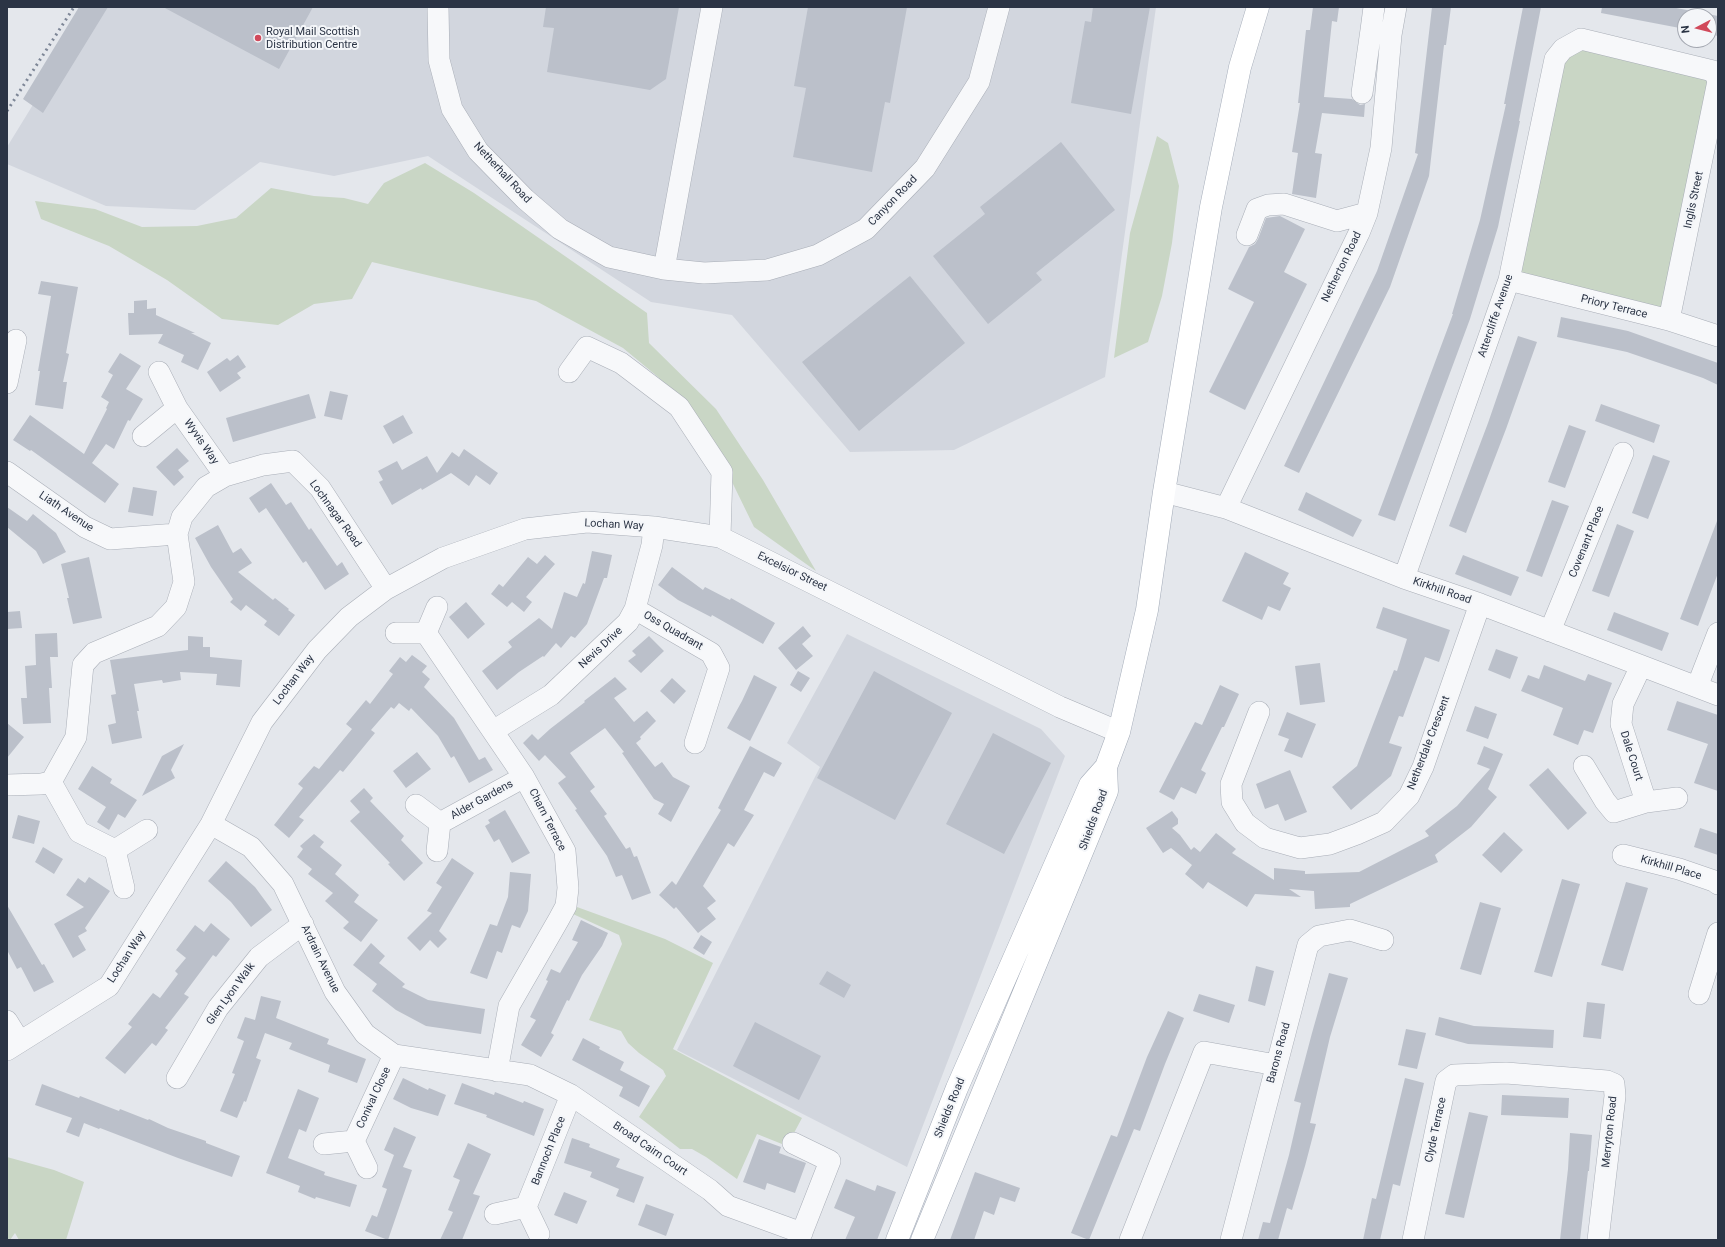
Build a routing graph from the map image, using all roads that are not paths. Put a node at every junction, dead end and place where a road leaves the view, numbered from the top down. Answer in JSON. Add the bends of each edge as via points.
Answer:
{"nodes":[{"id":1,"x":438,"y":7,"type":"edge"},
{"id":2,"x":712,"y":7,"type":"edge"},
{"id":3,"x":999,"y":7,"type":"edge"},
{"id":4,"x":1258,"y":7,"type":"edge"},
{"id":5,"x":1374,"y":7,"type":"edge"},
{"id":6,"x":1396,"y":7,"type":"edge"},
{"id":7,"x":1371,"y":30,"type":"junction"},
{"id":8,"x":1391,"y":35,"type":"junction"},
{"id":9,"x":1563,"y":49,"type":"joint"},
{"id":10,"x":1718,"y":80,"type":"edge"},
{"id":11,"x":1362,"y":93,"type":"dead end"},
{"id":12,"x":1367,"y":213,"type":"junction"},
{"id":13,"x":1247,"y":235,"type":"dead end"},
{"id":14,"x":609,"y":257,"type":"joint"},
{"id":15,"x":664,"y":269,"type":"junction"},
{"id":16,"x":1509,"y":280,"type":"junction"},
{"id":17,"x":1669,"y":320,"type":"junction"},
{"id":18,"x":1718,"y":336,"type":"edge"},
{"id":19,"x":16,"y":340,"type":"dead end"},
{"id":20,"x":159,"y":372,"type":"dead end"},
{"id":21,"x":569,"y":372,"type":"dead end"},
{"id":22,"x":7,"y":382,"type":"edge"},
{"id":23,"x":177,"y":408,"type":"junction"},
{"id":24,"x":143,"y":436,"type":"dead end"},
{"id":25,"x":1623,"y":453,"type":"dead end"},
{"id":26,"x":7,"y":472,"type":"edge"},
{"id":27,"x":225,"y":476,"type":"junction"},
{"id":28,"x":1164,"y":492,"type":"junction"},
{"id":29,"x":1226,"y":508,"type":"junction"},
{"id":30,"x":654,"y":527,"type":"junction"},
{"id":31,"x":177,"y":534,"type":"junction"},
{"id":32,"x":720,"y":537,"type":"junction"},
{"id":33,"x":1404,"y":578,"type":"junction"},
{"id":34,"x":386,"y":589,"type":"junction"},
{"id":35,"x":1480,"y":604,"type":"junction"},
{"id":36,"x":437,"y":607,"type":"dead end"},
{"id":37,"x":635,"y":609,"type":"junction"},
{"id":38,"x":1550,"y":631,"type":"junction"},
{"id":39,"x":426,"y":632,"type":"junction"},
{"id":40,"x":396,"y":633,"type":"dead end"},
{"id":41,"x":1718,"y":633,"type":"edge"},
{"id":42,"x":1641,"y":666,"type":"junction"},
{"id":43,"x":1698,"y":688,"type":"junction"},
{"id":44,"x":1718,"y":695,"type":"edge"},
{"id":45,"x":1259,"y":712,"type":"dead end"},
{"id":46,"x":493,"y":731,"type":"junction"},
{"id":47,"x":1119,"y":732,"type":"junction"},
{"id":48,"x":695,"y":743,"type":"dead end"},
{"id":49,"x":1584,"y":766,"type":"dead end"},
{"id":50,"x":1106,"y":767,"type":"junction"},
{"id":51,"x":524,"y":777,"type":"junction"},
{"id":52,"x":51,"y":782,"type":"junction"},
{"id":53,"x":7,"y":785,"type":"edge"},
{"id":54,"x":1677,"y":798,"type":"dead end"},
{"id":55,"x":1646,"y":802,"type":"junction"},
{"id":56,"x":416,"y":804,"type":"dead end"},
{"id":57,"x":440,"y":823,"type":"junction"},
{"id":58,"x":211,"y":824,"type":"junction"},
{"id":59,"x":147,"y":830,"type":"dead end"},
{"id":60,"x":115,"y":850,"type":"junction"},
{"id":61,"x":437,"y":851,"type":"dead end"},
{"id":62,"x":1623,"y":855,"type":"dead end"},
{"id":63,"x":1718,"y":884,"type":"edge"},
{"id":64,"x":124,"y":888,"type":"dead end"},
{"id":65,"x":303,"y":924,"type":"junction"},
{"id":66,"x":1718,"y":933,"type":"edge"},
{"id":67,"x":1383,"y":940,"type":"dead end"},
{"id":68,"x":1699,"y":994,"type":"dead end"},
{"id":69,"x":7,"y":1021,"type":"edge"},
{"id":70,"x":14,"y":1046,"type":"edge"},
{"id":71,"x":394,"y":1055,"type":"junction"},
{"id":72,"x":1276,"y":1065,"type":"junction"},
{"id":73,"x":497,"y":1071,"type":"junction"},
{"id":74,"x":1506,"y":1073,"type":"joint"},
{"id":75,"x":177,"y":1078,"type":"dead end"},
{"id":76,"x":571,"y":1095,"type":"junction"},
{"id":77,"x":354,"y":1142,"type":"junction"},
{"id":78,"x":793,"y":1143,"type":"dead end"},
{"id":79,"x":324,"y":1144,"type":"dead end"},
{"id":80,"x":367,"y":1168,"type":"dead end"},
{"id":81,"x":526,"y":1207,"type":"junction"},
{"id":82,"x":495,"y":1214,"type":"dead end"},
{"id":83,"x":539,"y":1234,"type":"dead end"},
{"id":84,"x":800,"y":1236,"type":"edge"},
{"id":85,"x":897,"y":1240,"type":"edge"},
{"id":86,"x":922,"y":1240,"type":"edge"},
{"id":87,"x":1130,"y":1240,"type":"edge"},
{"id":88,"x":1230,"y":1240,"type":"edge"},
{"id":89,"x":1413,"y":1240,"type":"edge"},
{"id":90,"x":1598,"y":1240,"type":"edge"}],
"edges":[{"from":1,"to":14,"type":"street","name":"Netherhall Road","via":[[439,60],[452,109],[478,151],[525,199],[560,229]]},
{"from":2,"to":15,"type":"street"},
{"from":3,"to":15,"type":"street","name":"Canyon Road","via":[[979,82],[925,168],[866,229],[818,255],[766,270],[704,273]]},
{"from":4,"to":28,"type":"main road","via":[[1240,67],[1211,207]]},
{"from":5,"to":7,"type":"street"},
{"from":6,"to":8,"type":"street","name":"Netherton Road"},
{"from":7,"to":8,"type":"street"},
{"from":7,"to":11,"type":"street"},
{"from":8,"to":12,"type":"street","name":"Netherton Road","via":[[1381,148]]},
{"from":9,"to":10,"type":"street","name":"Inglis Street","via":[[1581,39],[1713,71]]},
{"from":9,"to":16,"type":"street","name":"Attercliffe Avenue","via":[[1555,59]]},
{"from":10,"to":17,"type":"street","name":"Inglis Street"},
{"from":12,"to":13,"type":"street","via":[[1337,221],[1284,204],[1268,205],[1257,209]]},
{"from":12,"to":29,"type":"street","name":"Netherton Road"},
{"from":14,"to":15,"type":"street","name":"Canyon Road"},
{"from":16,"to":17,"type":"street","name":"Priory Terrace"},
{"from":16,"to":33,"type":"street","name":"Attercliffe Avenue"},
{"from":17,"to":18,"type":"street","name":"Priory Terrace"},
{"from":19,"to":22,"type":"street"},
{"from":20,"to":23,"type":"street","name":"Wyvis Way"},
{"from":21,"to":32,"type":"street","via":[[588,347],[621,363],[679,407],[722,472]]},
{"from":23,"to":24,"type":"street","name":"Wyvis Way"},
{"from":23,"to":27,"type":"street","name":"Wyvis Way"},
{"from":25,"to":38,"type":"street","name":"Covenant Place"},
{"from":26,"to":31,"type":"street","name":"Liath Avenue","via":[[85,527],[110,539]]},
{"from":27,"to":31,"type":"street","name":"Lochnagar Road","via":[[206,487],[182,516]]},
{"from":27,"to":34,"type":"street","name":"Lochnagar Road","via":[[263,465],[293,461],[320,488]]},
{"from":28,"to":29,"type":"street","name":"Kirkhill Road"},
{"from":28,"to":47,"type":"main road","via":[[1147,610]]},
{"from":29,"to":33,"type":"street","name":"Kirkhill Road"},
{"from":30,"to":32,"type":"street","name":"Lochan Way"},
{"from":30,"to":34,"type":"street","name":"Lochan Way","via":[[587,522],[524,529],[443,558]]},
{"from":30,"to":37,"type":"street","name":"Nevis Drive"},
{"from":31,"to":52,"type":"street","name":"Lochnagar Road","via":[[184,582],[176,607],[158,626],[94,653],[83,665],[76,737]]},
{"from":32,"to":47,"type":"street","name":"Excelsior Street","via":[[1060,707]]},
{"from":33,"to":35,"type":"street","name":"Kirkhill Road"},
{"from":34,"to":58,"type":"street","name":"Lochan Way","via":[[349,617],[316,650],[262,722]]},
{"from":35,"to":38,"type":"street","name":"Kirkhill Road"},
{"from":35,"to":45,"type":"street","name":"Netherdale Crescent","via":[[1423,767],[1409,796],[1384,822],[1330,844],[1300,848],[1265,838],[1245,823],[1232,802],[1231,784]]},
{"from":36,"to":39,"type":"street"},
{"from":37,"to":46,"type":"street","name":"Nevis Drive","via":[[628,622],[551,695]]},
{"from":37,"to":48,"type":"street","name":"Oss Quadrant","via":[[711,653],[719,668]]},
{"from":38,"to":42,"type":"street","name":"Kirkhill Road"},
{"from":39,"to":40,"type":"street"},
{"from":39,"to":46,"type":"street","name":"Charn Terrace"},
{"from":41,"to":43,"type":"street"},
{"from":42,"to":43,"type":"street","name":"Kirkhill Road"},
{"from":42,"to":55,"type":"street","name":"Dale Court","via":[[1623,704],[1621,724]]},
{"from":43,"to":44,"type":"street","name":"Kirkhill Road"},
{"from":46,"to":51,"type":"street","name":"Charn Terrace"},
{"from":47,"to":50,"type":"main road"},
{"from":49,"to":55,"type":"street","via":[[1614,812]]},
{"from":50,"to":85,"type":"main road","name":"Shields Road","via":[[1090,785],[957,1088]]},
{"from":50,"to":86,"type":"main road","name":"Shields Road","via":[[1107,791]]},
{"from":51,"to":57,"type":"street","name":"Alder Gardens"},
{"from":51,"to":73,"type":"street","name":"Charn Terrace","via":[[565,851],[568,888],[566,906],[509,1006]]},
{"from":52,"to":53,"type":"street"},
{"from":52,"to":60,"type":"street","via":[[79,832]]},
{"from":54,"to":55,"type":"street"},
{"from":56,"to":57,"type":"street","name":"Alder Gardens"},
{"from":57,"to":61,"type":"street","name":"Alder Gardens"},
{"from":58,"to":65,"type":"street","name":"Ardrain Avenue","via":[[251,848],[283,884]]},
{"from":58,"to":70,"type":"street","name":"Lochan Way","via":[[109,986]]},
{"from":59,"to":60,"type":"street"},
{"from":60,"to":64,"type":"street"},
{"from":62,"to":63,"type":"street","name":"Kirkhill Place","via":[[1679,869]]},
{"from":65,"to":71,"type":"street","name":"Ardrain Avenue","via":[[335,992],[365,1034]]},
{"from":65,"to":75,"type":"street","name":"Glen Lyon Walk","via":[[259,957],[218,1008]]},
{"from":66,"to":68,"type":"street"},
{"from":67,"to":72,"type":"street","name":"Barons Road","via":[[1350,930],[1319,936],[1308,945]]},
{"from":69,"to":70,"type":"street"},
{"from":71,"to":73,"type":"street","name":"Ardrain Avenue"},
{"from":71,"to":77,"type":"street","name":"Conival Close"},
{"from":72,"to":87,"type":"street","via":[[1204,1052]]},
{"from":72,"to":88,"type":"street","name":"Barons Road"},
{"from":73,"to":76,"type":"street","name":"Broad Cairn Court","via":[[530,1075]]},
{"from":74,"to":89,"type":"street","name":"Clyde Terrace","via":[[1454,1075],[1446,1081]]},
{"from":74,"to":90,"type":"street","name":"Merryton Road","via":[[1607,1081],[1614,1084],[1615,1096]]},
{"from":76,"to":81,"type":"street","name":"Bannoch Place"},
{"from":76,"to":84,"type":"street","name":"Broad Cairn Court","via":[[710,1190],[728,1206]]},
{"from":77,"to":79,"type":"street","name":"Conival Close"},
{"from":77,"to":80,"type":"street","name":"Conival Close"},
{"from":78,"to":84,"type":"street","name":"Broad Cairn Court","via":[[830,1161]]},
{"from":81,"to":82,"type":"street"},
{"from":81,"to":83,"type":"street"}]}
